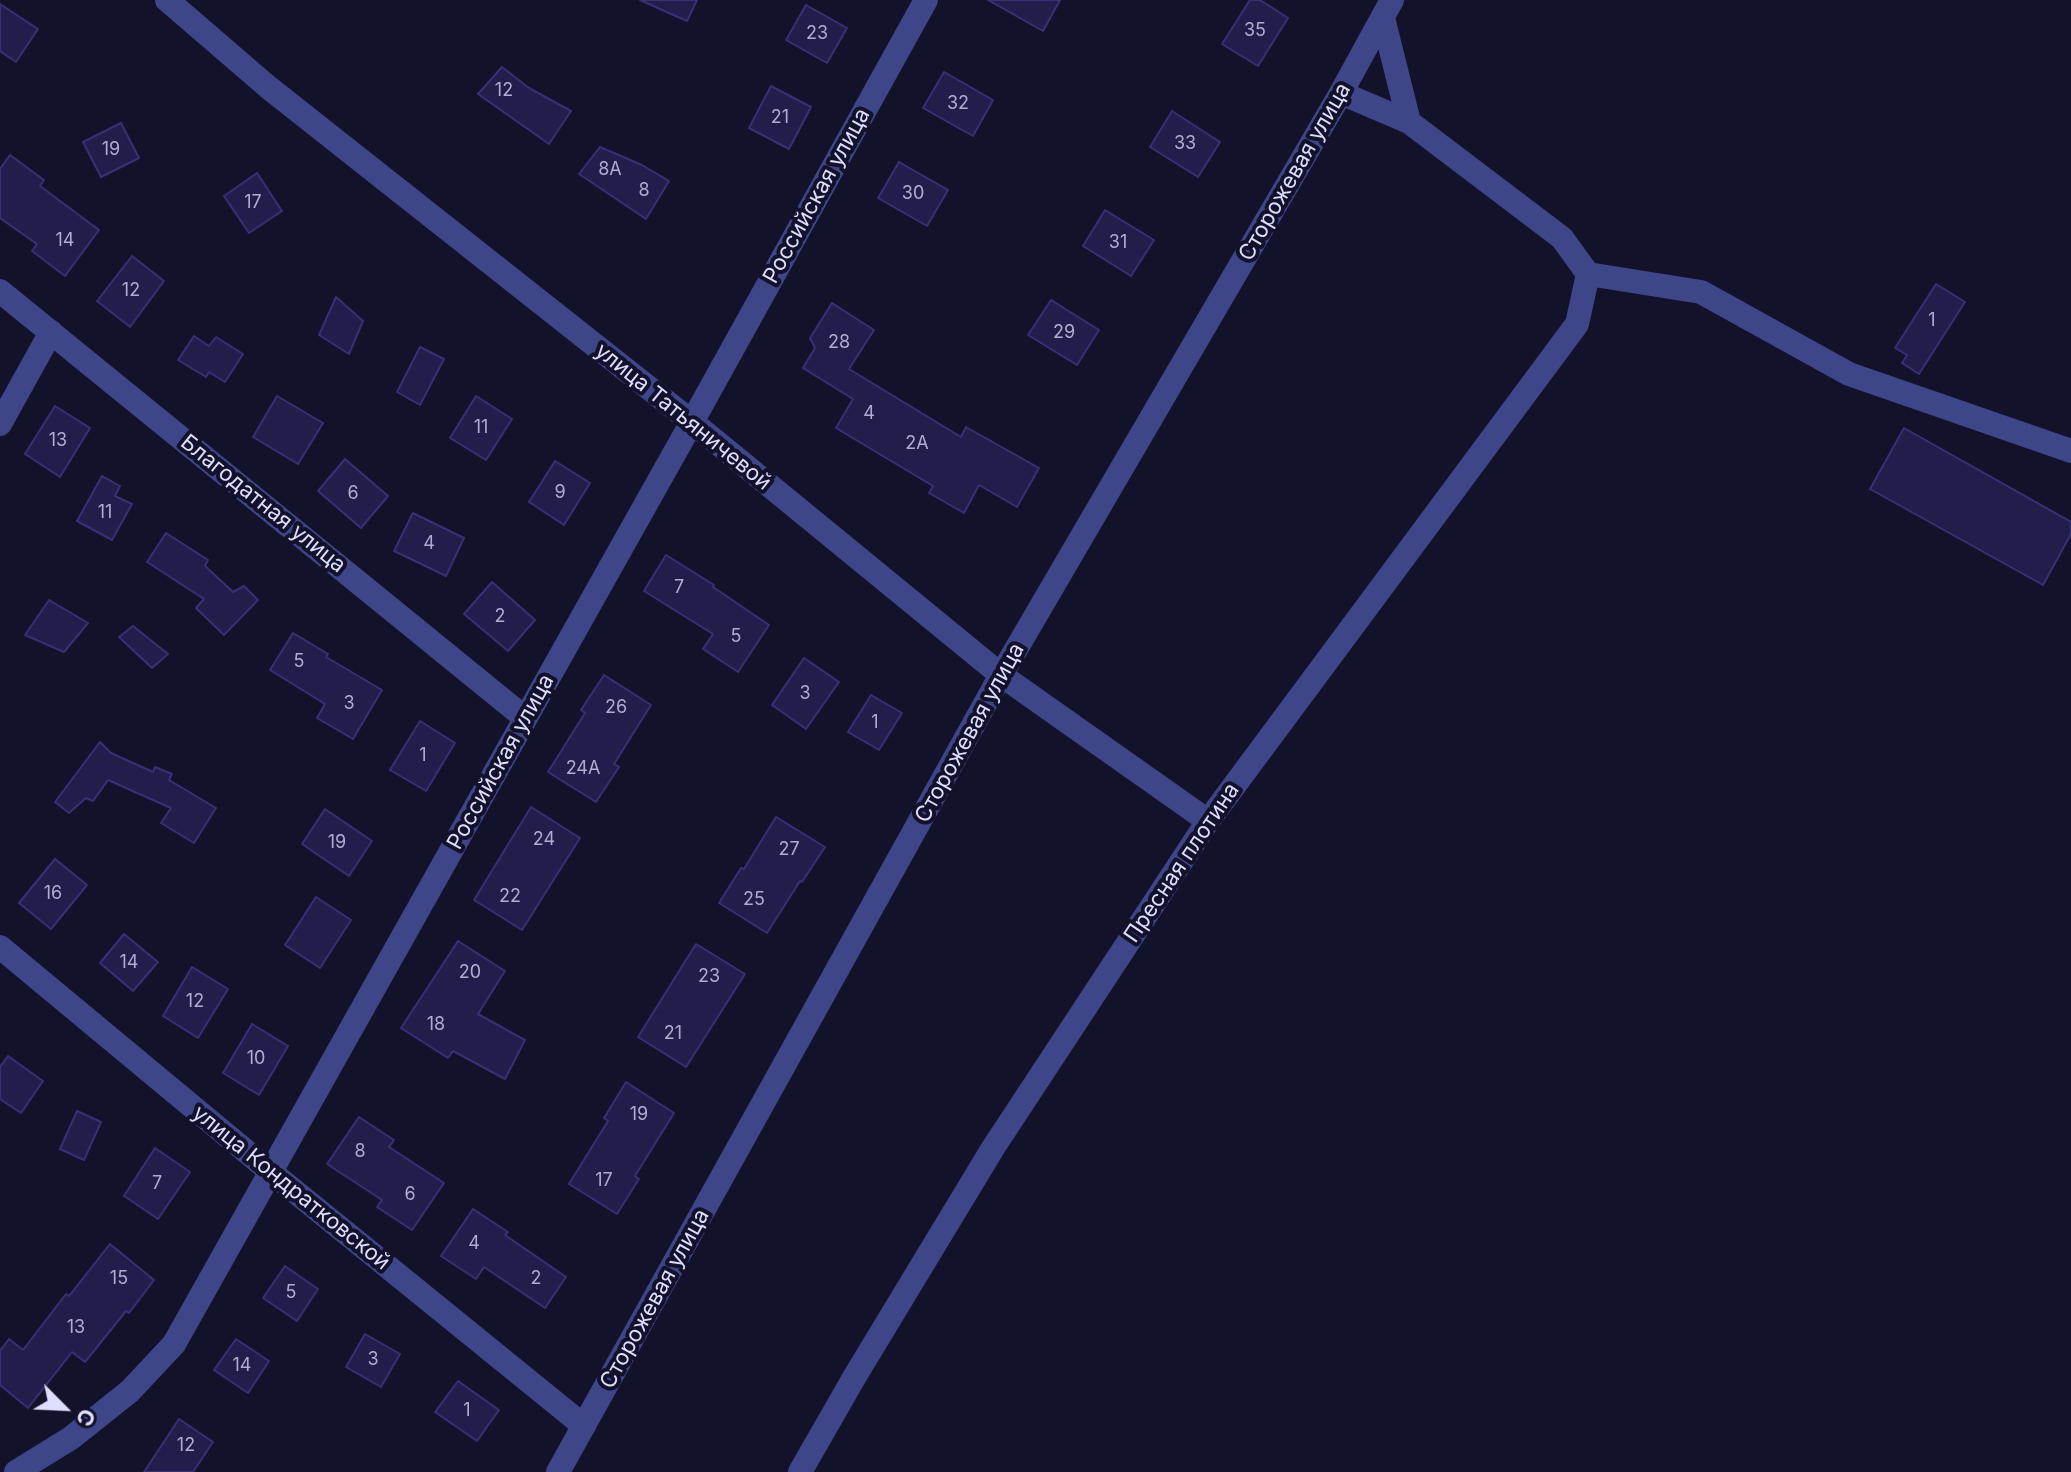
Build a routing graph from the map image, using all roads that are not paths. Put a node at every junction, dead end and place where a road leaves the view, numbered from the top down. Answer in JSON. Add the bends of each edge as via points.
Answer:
{"nodes":[{"id":1,"x":167,"y":0,"type":"edge"},
{"id":2,"x":926,"y":0,"type":"edge"},
{"id":3,"x":1388,"y":9,"type":"edge"},
{"id":4,"x":1341,"y":93,"type":"junction"},
{"id":5,"x":1409,"y":122,"type":"junction"},
{"id":6,"x":1588,"y":274,"type":"junction"},
{"id":7,"x":0,"y":291,"type":"edge"},
{"id":8,"x":51,"y":332,"type":"junction"},
{"id":9,"x":692,"y":422,"type":"junction"},
{"id":10,"x":0,"y":424,"type":"edge"},
{"id":11,"x":2071,"y":451,"type":"edge"},
{"id":12,"x":1001,"y":675,"type":"junction"},
{"id":13,"x":525,"y":718,"type":"junction"},
{"id":14,"x":1208,"y":821,"type":"junction"},
{"id":15,"x":0,"y":947,"type":"edge"},
{"id":16,"x":271,"y":1172,"type":"junction"},
{"id":17,"x":584,"y":1426,"type":"junction"},
{"id":18,"x":16,"y":1472,"type":"edge"},
{"id":19,"x":558,"y":1472,"type":"edge"},
{"id":20,"x":800,"y":1472,"type":"edge"}],
"edges":[{"from":1,"to":9,"type":"street","name":"улица Татьяничевой","via":[[268,87]]},
{"from":2,"to":9,"type":"street","name":"Российская улица"},
{"from":3,"to":4,"type":"street","name":"Сторожевая улица"},
{"from":3,"to":5,"type":"street"},
{"from":4,"to":5,"type":"street"},
{"from":4,"to":12,"type":"street","name":"Сторожевая улица"},
{"from":5,"to":6,"type":"street","via":[[1562,238]]},
{"from":6,"to":11,"type":"street","via":[[1701,292],[1849,374]]},
{"from":6,"to":14,"type":"street","name":"Пресная плотина","via":[[1577,324]]},
{"from":7,"to":8,"type":"street","name":"Благодатная улица"},
{"from":8,"to":10,"type":"street"},
{"from":8,"to":13,"type":"street","name":"Благодатная улица"},
{"from":9,"to":12,"type":"street","name":"улица Татьяничевой"},
{"from":9,"to":13,"type":"street","name":"Российская улица"},
{"from":12,"to":14,"type":"street","name":"улица Татьяничевой"},
{"from":12,"to":17,"type":"street","name":"Сторожевая улица"},
{"from":13,"to":16,"type":"street","name":"Российская улица"},
{"from":14,"to":20,"type":"street","name":"Пресная плотина","via":[[993,1148]]},
{"from":15,"to":16,"type":"street","name":"улица Кондратковской"},
{"from":16,"to":17,"type":"street","name":"улица Кондратковской"},
{"from":16,"to":18,"type":"street","name":"Российская улица","via":[[174,1344],[130,1391],[71,1438]]},
{"from":17,"to":19,"type":"street","name":"Сторожевая улица"}]}
